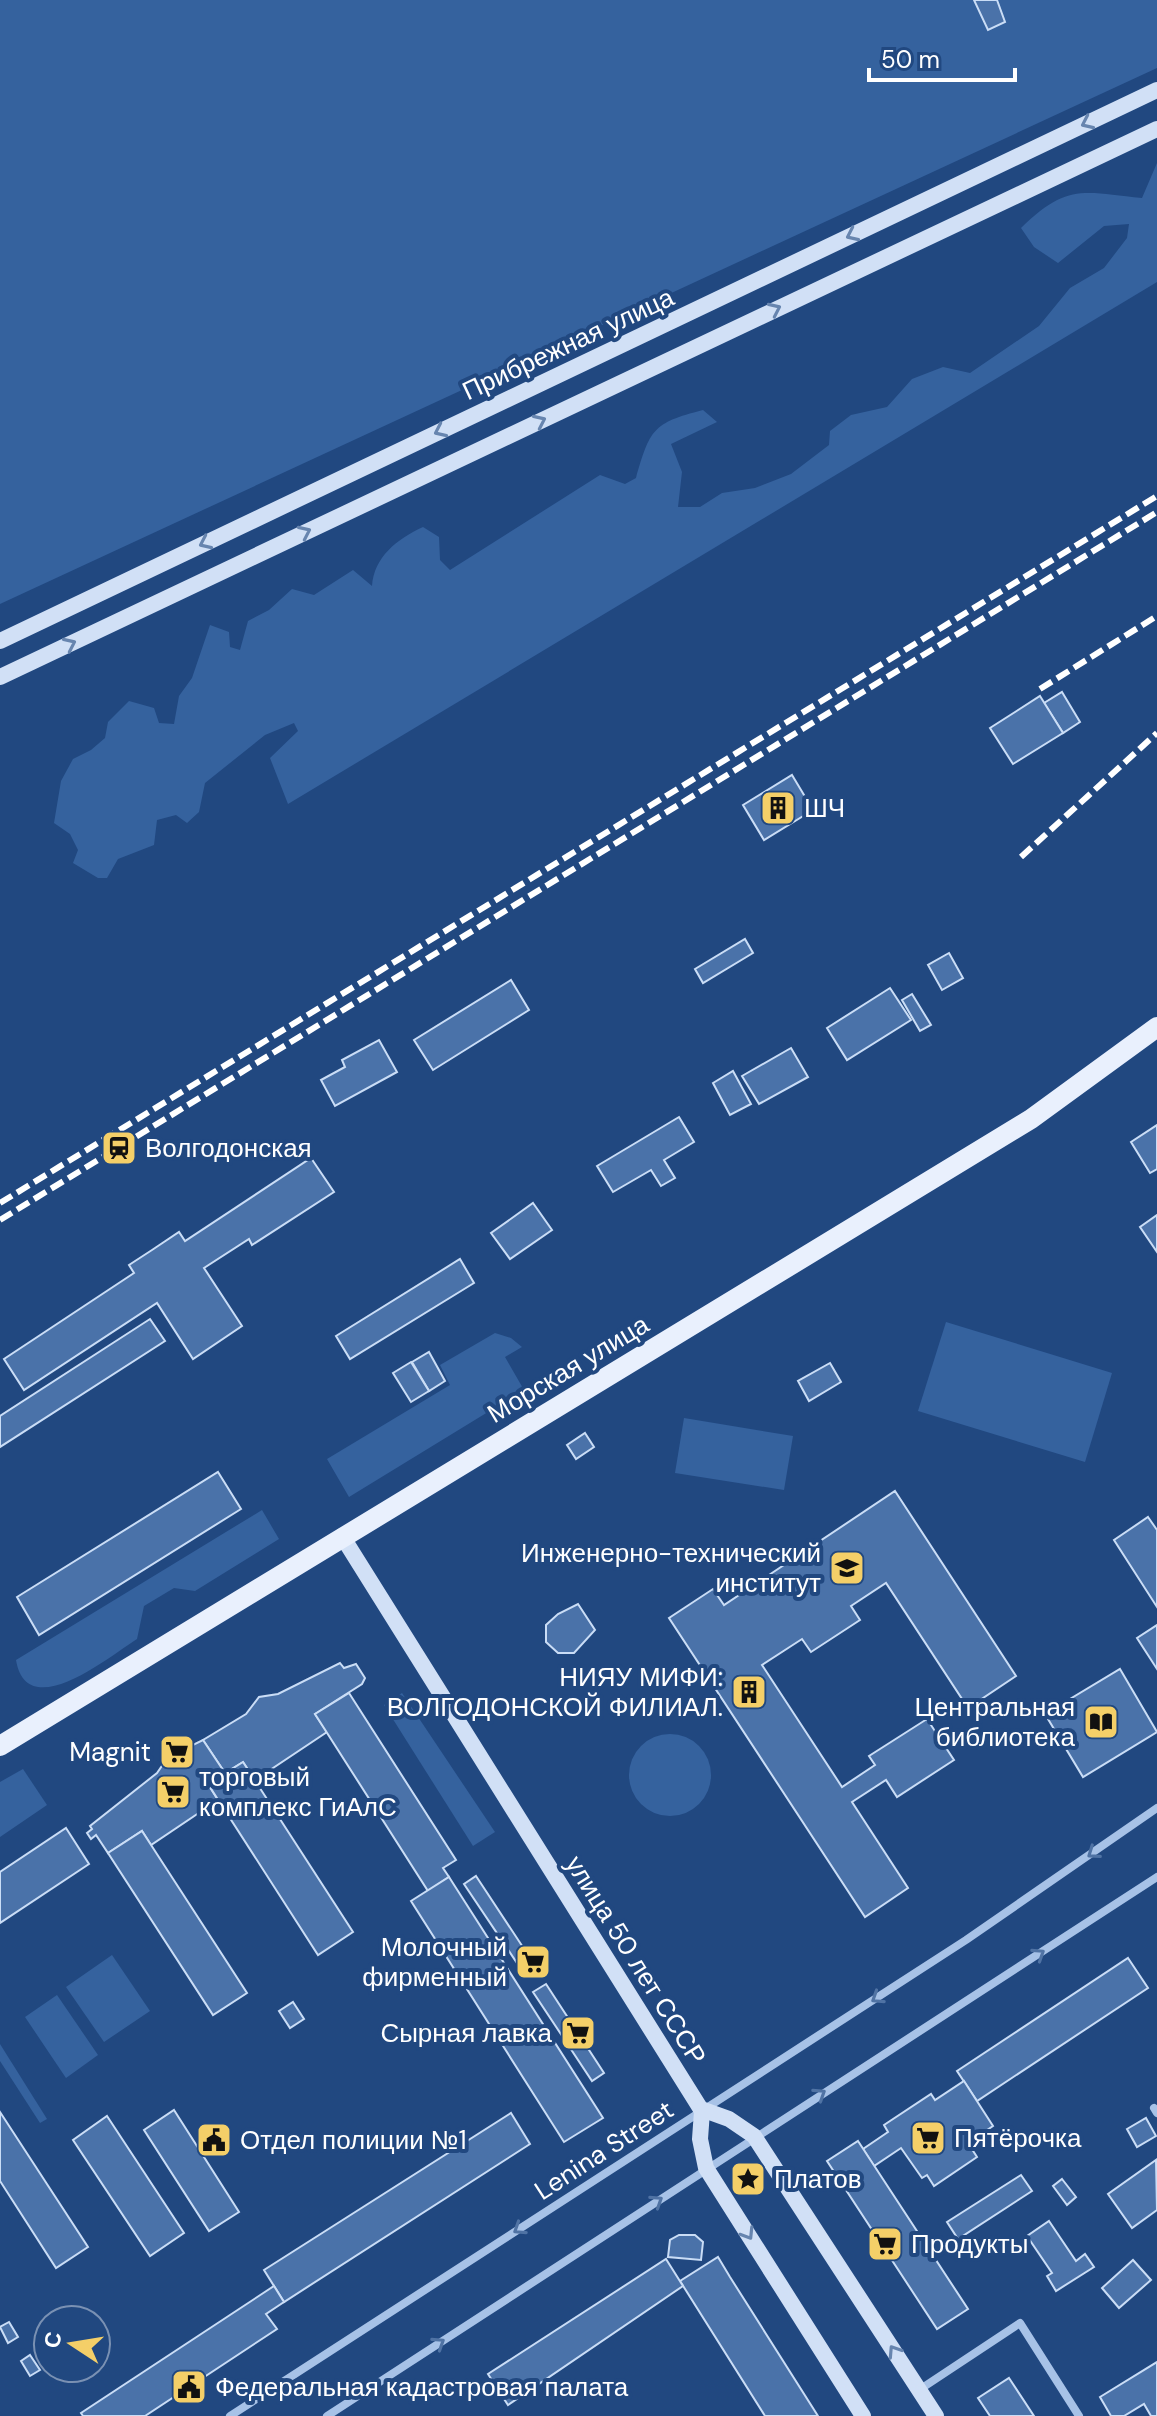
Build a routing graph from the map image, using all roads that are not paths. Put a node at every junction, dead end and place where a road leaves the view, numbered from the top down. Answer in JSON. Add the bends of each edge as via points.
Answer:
{"nodes":[{"id":1,"x":1157,"y":90,"type":"edge"},
{"id":2,"x":1157,"y":129,"type":"edge"},
{"id":3,"x":0,"y":641,"type":"edge"},
{"id":4,"x":0,"y":677,"type":"edge"},
{"id":5,"x":1157,"y":1027,"type":"edge"},
{"id":6,"x":342,"y":1536,"type":"junction"},
{"id":7,"x":0,"y":1746,"type":"edge"},
{"id":8,"x":1157,"y":1808,"type":"edge"},
{"id":9,"x":1157,"y":1877,"type":"edge"},
{"id":10,"x":703,"y":2111,"type":"junction"},
{"id":11,"x":754,"y":2136,"type":"junction"},
{"id":12,"x":706,"y":2168,"type":"junction"},
{"id":13,"x":919,"y":2390,"type":"junction"},
{"id":14,"x":230,"y":2416,"type":"edge"},
{"id":15,"x":327,"y":2416,"type":"edge"},
{"id":16,"x":863,"y":2416,"type":"edge"},
{"id":17,"x":936,"y":2416,"type":"edge"},
{"id":18,"x":1079,"y":2416,"type":"edge"}],
"edges":[{"from":1,"to":3,"type":"main road","name":"Прибрежная улица","one_way":true},
{"from":4,"to":2,"type":"main road","one_way":true},
{"from":5,"to":6,"type":"main road","name":"Морская улица","via":[[1031,1119]]},
{"from":6,"to":7,"type":"main road","name":"Морская улица"},
{"from":6,"to":10,"type":"main road","name":"улица 50 лет СССР"},
{"from":8,"to":10,"type":"street","name":"Lenina Street","one_way":true},
{"from":11,"to":9,"type":"street","one_way":true},
{"from":10,"to":11,"type":"main road","via":[[729,2119]]},
{"from":10,"to":12,"type":"main road","via":[[700,2139]]},
{"from":10,"to":14,"type":"street","name":"Lenina Street","one_way":true},
{"from":11,"to":12,"type":"street"},
{"from":13,"to":11,"type":"main road","one_way":true},
{"from":15,"to":12,"type":"street","one_way":true},
{"from":12,"to":16,"type":"main road","one_way":true},
{"from":13,"to":17,"type":"main road"},
{"from":13,"to":18,"type":"street","via":[[1020,2323]]}]}
